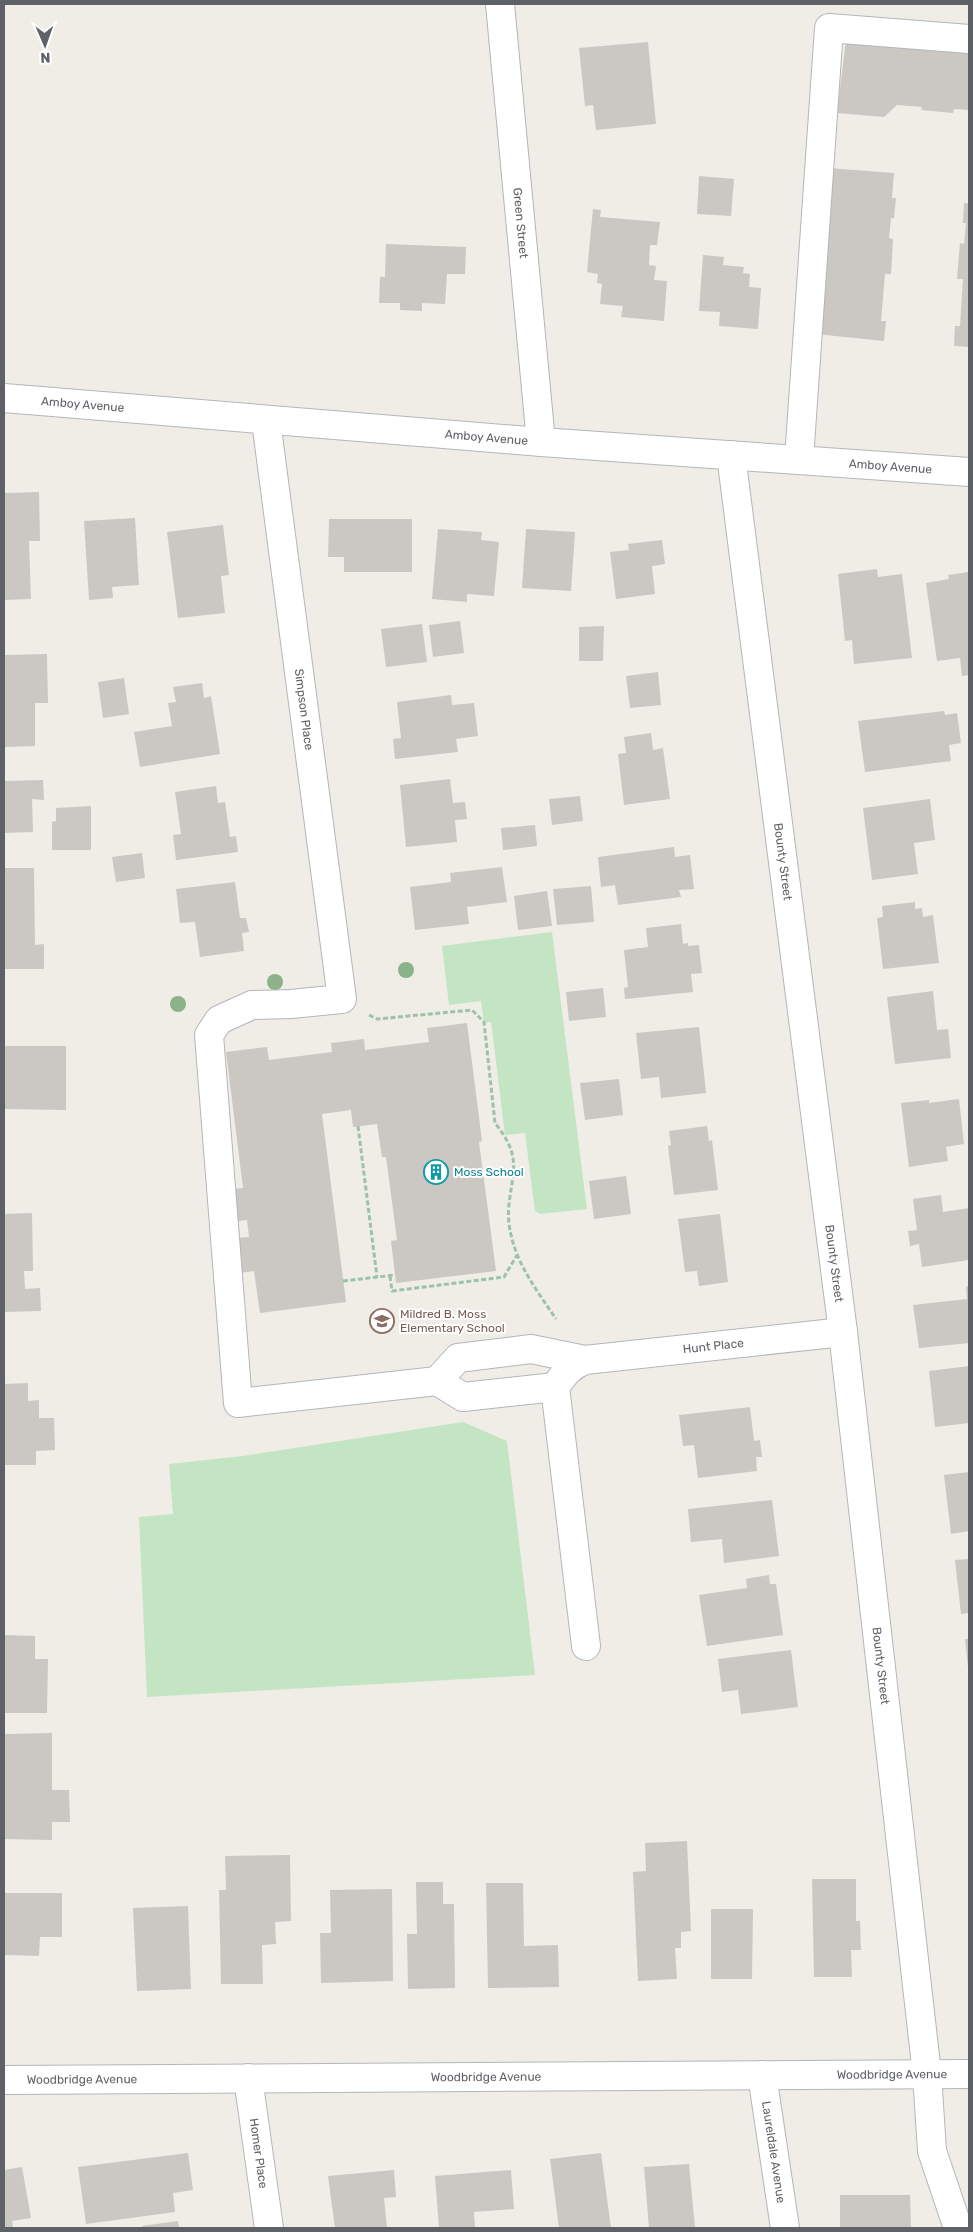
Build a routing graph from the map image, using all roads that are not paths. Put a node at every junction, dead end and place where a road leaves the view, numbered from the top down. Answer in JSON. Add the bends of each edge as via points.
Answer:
{"nodes":[{"id":1,"x":500,"y":4,"type":"edge"},
{"id":2,"x":969,"y":39,"type":"edge"},
{"id":3,"x":4,"y":398,"type":"edge"},
{"id":4,"x":266,"y":420,"type":"junction"},
{"id":5,"x":541,"y":442,"type":"junction"},
{"id":6,"x":731,"y":455,"type":"junction"},
{"id":7,"x":799,"y":459,"type":"junction"},
{"id":8,"x":969,"y":472,"type":"edge"},
{"id":9,"x":843,"y":1332,"type":"junction"},
{"id":10,"x":577,"y":1358,"type":"junction"},
{"id":11,"x":438,"y":1381,"type":"junction"},
{"id":12,"x":555,"y":1387,"type":"junction"},
{"id":13,"x":586,"y":1646,"type":"dead end"},
{"id":14,"x":927,"y":2074,"type":"junction"},
{"id":15,"x":969,"y":2074,"type":"edge"},
{"id":16,"x":762,"y":2075,"type":"junction"},
{"id":17,"x":248,"y":2078,"type":"junction"},
{"id":18,"x":4,"y":2080,"type":"edge"},
{"id":19,"x":269,"y":2228,"type":"edge"},
{"id":20,"x":785,"y":2228,"type":"edge"},
{"id":21,"x":958,"y":2228,"type":"edge"}],
"edges":[{"from":1,"to":5,"type":"street","name":"Green Street"},
{"from":2,"to":7,"type":"street","via":[[828,28]]},
{"from":3,"to":4,"type":"street","name":"Amboy Avenue"},
{"from":4,"to":5,"type":"street","name":"Amboy Avenue"},
{"from":4,"to":11,"type":"street","name":"Simpson Place","via":[[342,999],[252,1004],[219,1020],[209,1035],[238,1403]]},
{"from":5,"to":6,"type":"street","name":"Amboy Avenue"},
{"from":6,"to":7,"type":"street","name":"Amboy Avenue"},
{"from":6,"to":9,"type":"street","name":"Bounty Street"},
{"from":7,"to":8,"type":"street","name":"Amboy Avenue"},
{"from":9,"to":10,"type":"street","name":"Hunt Place"},
{"from":9,"to":14,"type":"street","name":"Bounty Street"},
{"from":10,"to":11,"type":"street","via":[[531,1349],[458,1358]]},
{"from":10,"to":12,"type":"street"},
{"from":11,"to":12,"type":"street","via":[[463,1397]]},
{"from":12,"to":13,"type":"street"},
{"from":14,"to":15,"type":"street","name":"Woodbridge Avenue"},
{"from":14,"to":16,"type":"street","name":"Woodbridge Avenue"},
{"from":14,"to":21,"type":"street","name":"Bounty Street","via":[[932,2151]]},
{"from":16,"to":17,"type":"street","name":"Woodbridge Avenue"},
{"from":16,"to":20,"type":"street","name":"Laureldale Avenue"},
{"from":17,"to":18,"type":"street","name":"Woodbridge Avenue"},
{"from":17,"to":19,"type":"street","name":"Homer Place"}]}
